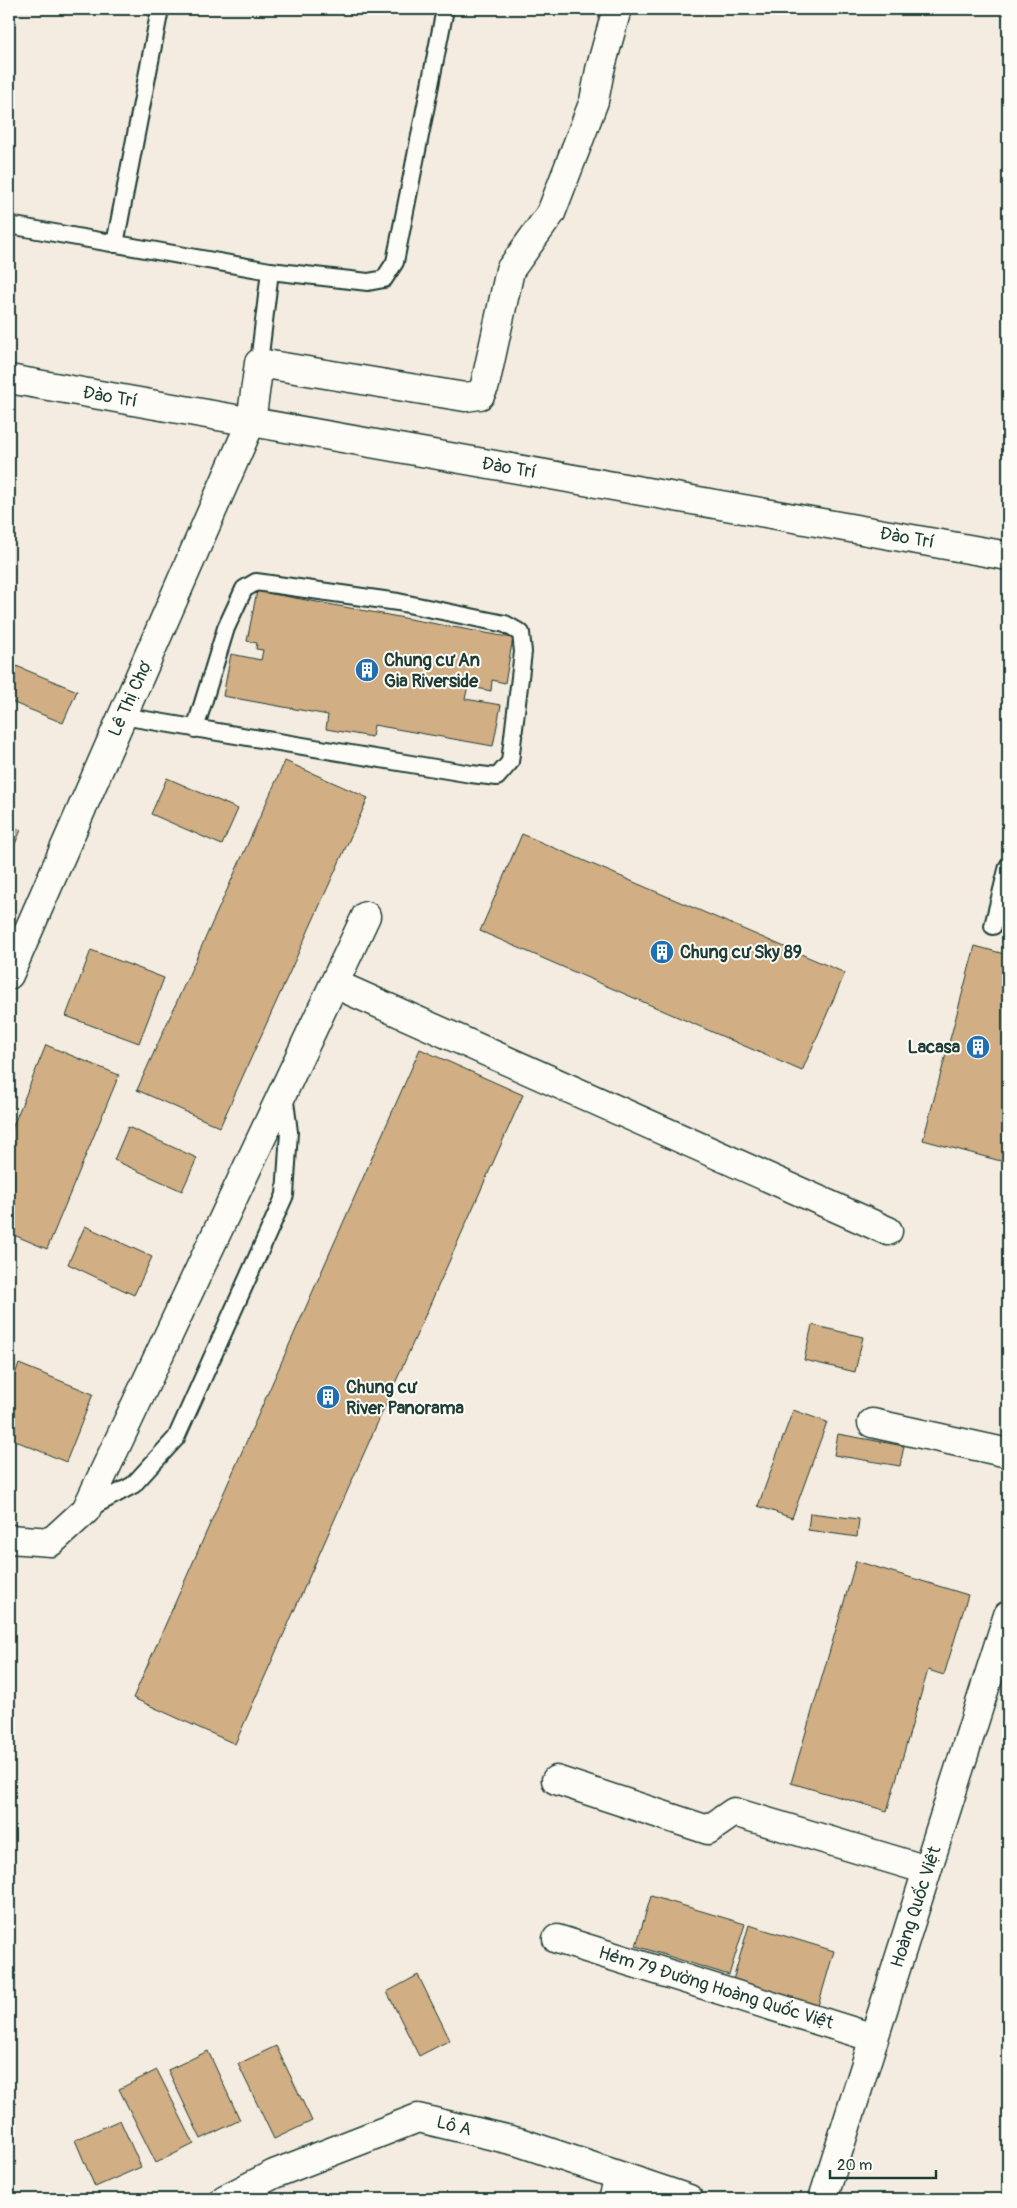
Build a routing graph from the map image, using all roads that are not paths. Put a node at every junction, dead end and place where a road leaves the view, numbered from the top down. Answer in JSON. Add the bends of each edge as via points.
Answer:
{"nodes":[{"id":1,"x":160,"y":9,"type":"edge"},
{"id":2,"x":445,"y":9,"type":"edge"},
{"id":3,"x":617,"y":9,"type":"edge"},
{"id":4,"x":9,"y":225,"type":"edge"},
{"id":5,"x":115,"y":244,"type":"junction"},
{"id":6,"x":270,"y":271,"type":"junction"},
{"id":7,"x":259,"y":363,"type":"junction"},
{"id":8,"x":9,"y":379,"type":"edge"},
{"id":9,"x":251,"y":422,"type":"junction"},
{"id":10,"x":1008,"y":556,"type":"edge"},
{"id":11,"x":122,"y":716,"type":"junction"},
{"id":12,"x":195,"y":729,"type":"junction"},
{"id":13,"x":1008,"y":866,"type":"edge"},
{"id":14,"x":366,"y":916,"type":"dead end"},
{"id":15,"x":993,"y":926,"type":"dead end"},
{"id":16,"x":9,"y":975,"type":"edge"},
{"id":17,"x":335,"y":984,"type":"junction"},
{"id":18,"x":283,"y":1092,"type":"junction"},
{"id":19,"x":888,"y":1231,"type":"dead end"},
{"id":20,"x":872,"y":1423,"type":"dead end"},
{"id":21,"x":1008,"y":1453,"type":"edge"},
{"id":22,"x":86,"y":1510,"type":"junction"},
{"id":23,"x":9,"y":1539,"type":"edge"},
{"id":24,"x":1008,"y":1615,"type":"edge"},
{"id":25,"x":1004,"y":1643,"type":"edge"},
{"id":26,"x":556,"y":1780,"type":"dead end"},
{"id":27,"x":927,"y":1870,"type":"junction"},
{"id":28,"x":557,"y":1939,"type":"dead end"},
{"id":29,"x":874,"y":2038,"type":"junction"},
{"id":30,"x":616,"y":2188,"type":"edge"},
{"id":31,"x":225,"y":2199,"type":"edge"},
{"id":32,"x":689,"y":2199,"type":"edge"},
{"id":33,"x":823,"y":2199,"type":"edge"}],
"edges":[{"from":1,"to":5,"type":"lane"},
{"from":2,"to":6,"type":"lane","via":[[395,262],[384,278],[368,282]]},
{"from":3,"to":7,"type":"street","via":[[594,101],[551,213],[510,270],[485,385],[480,395],[465,397]]},
{"from":4,"to":5,"type":"lane"},
{"from":5,"to":6,"type":"lane"},
{"from":6,"to":7,"type":"lane"},
{"from":7,"to":9,"type":"street","name":"Lê Thị Chợ"},
{"from":8,"to":9,"type":"street","name":"Đào Trí"},
{"from":9,"to":10,"type":"street","name":"Đào Trí"},
{"from":9,"to":11,"type":"street","name":"Lê Thị Chợ"},
{"from":11,"to":12,"type":"lane"},
{"from":11,"to":16,"type":"street","name":"Lê Thị Chợ"},
{"from":12,"to":12,"type":"lane","via":[[226,628],[244,588],[256,582],[398,602],[505,624],[520,632],[523,652],[510,762],[497,777]]},
{"from":13,"to":15,"type":"lane"},
{"from":14,"to":17,"type":"street"},
{"from":17,"to":18,"type":"street"},
{"from":17,"to":19,"type":"street"},
{"from":18,"to":22,"type":"street"},
{"from":18,"to":22,"type":"lane","via":[[289,1132],[285,1195],[176,1438],[133,1485]]},
{"from":20,"to":21,"type":"street"},
{"from":22,"to":23,"type":"street","via":[[51,1542]]},
{"from":24,"to":25,"type":"street","name":"Hoàng Quốc Việt"},
{"from":25,"to":27,"type":"street","name":"Hoàng Quốc Việt"},
{"from":26,"to":27,"type":"street","via":[[708,1830],[734,1812]]},
{"from":27,"to":29,"type":"street","name":"Hoàng Quốc Việt"},
{"from":28,"to":29,"type":"street","name":"Hẻm 79 Đường Hoàng Quốc Việt"},
{"from":29,"to":33,"type":"street","name":"Hoàng Quốc Việt"},
{"from":30,"to":31,"type":"street","name":"Lô A","via":[[519,2142],[418,2118],[274,2174]]},
{"from":30,"to":32,"type":"street","name":"Lô A"}]}
